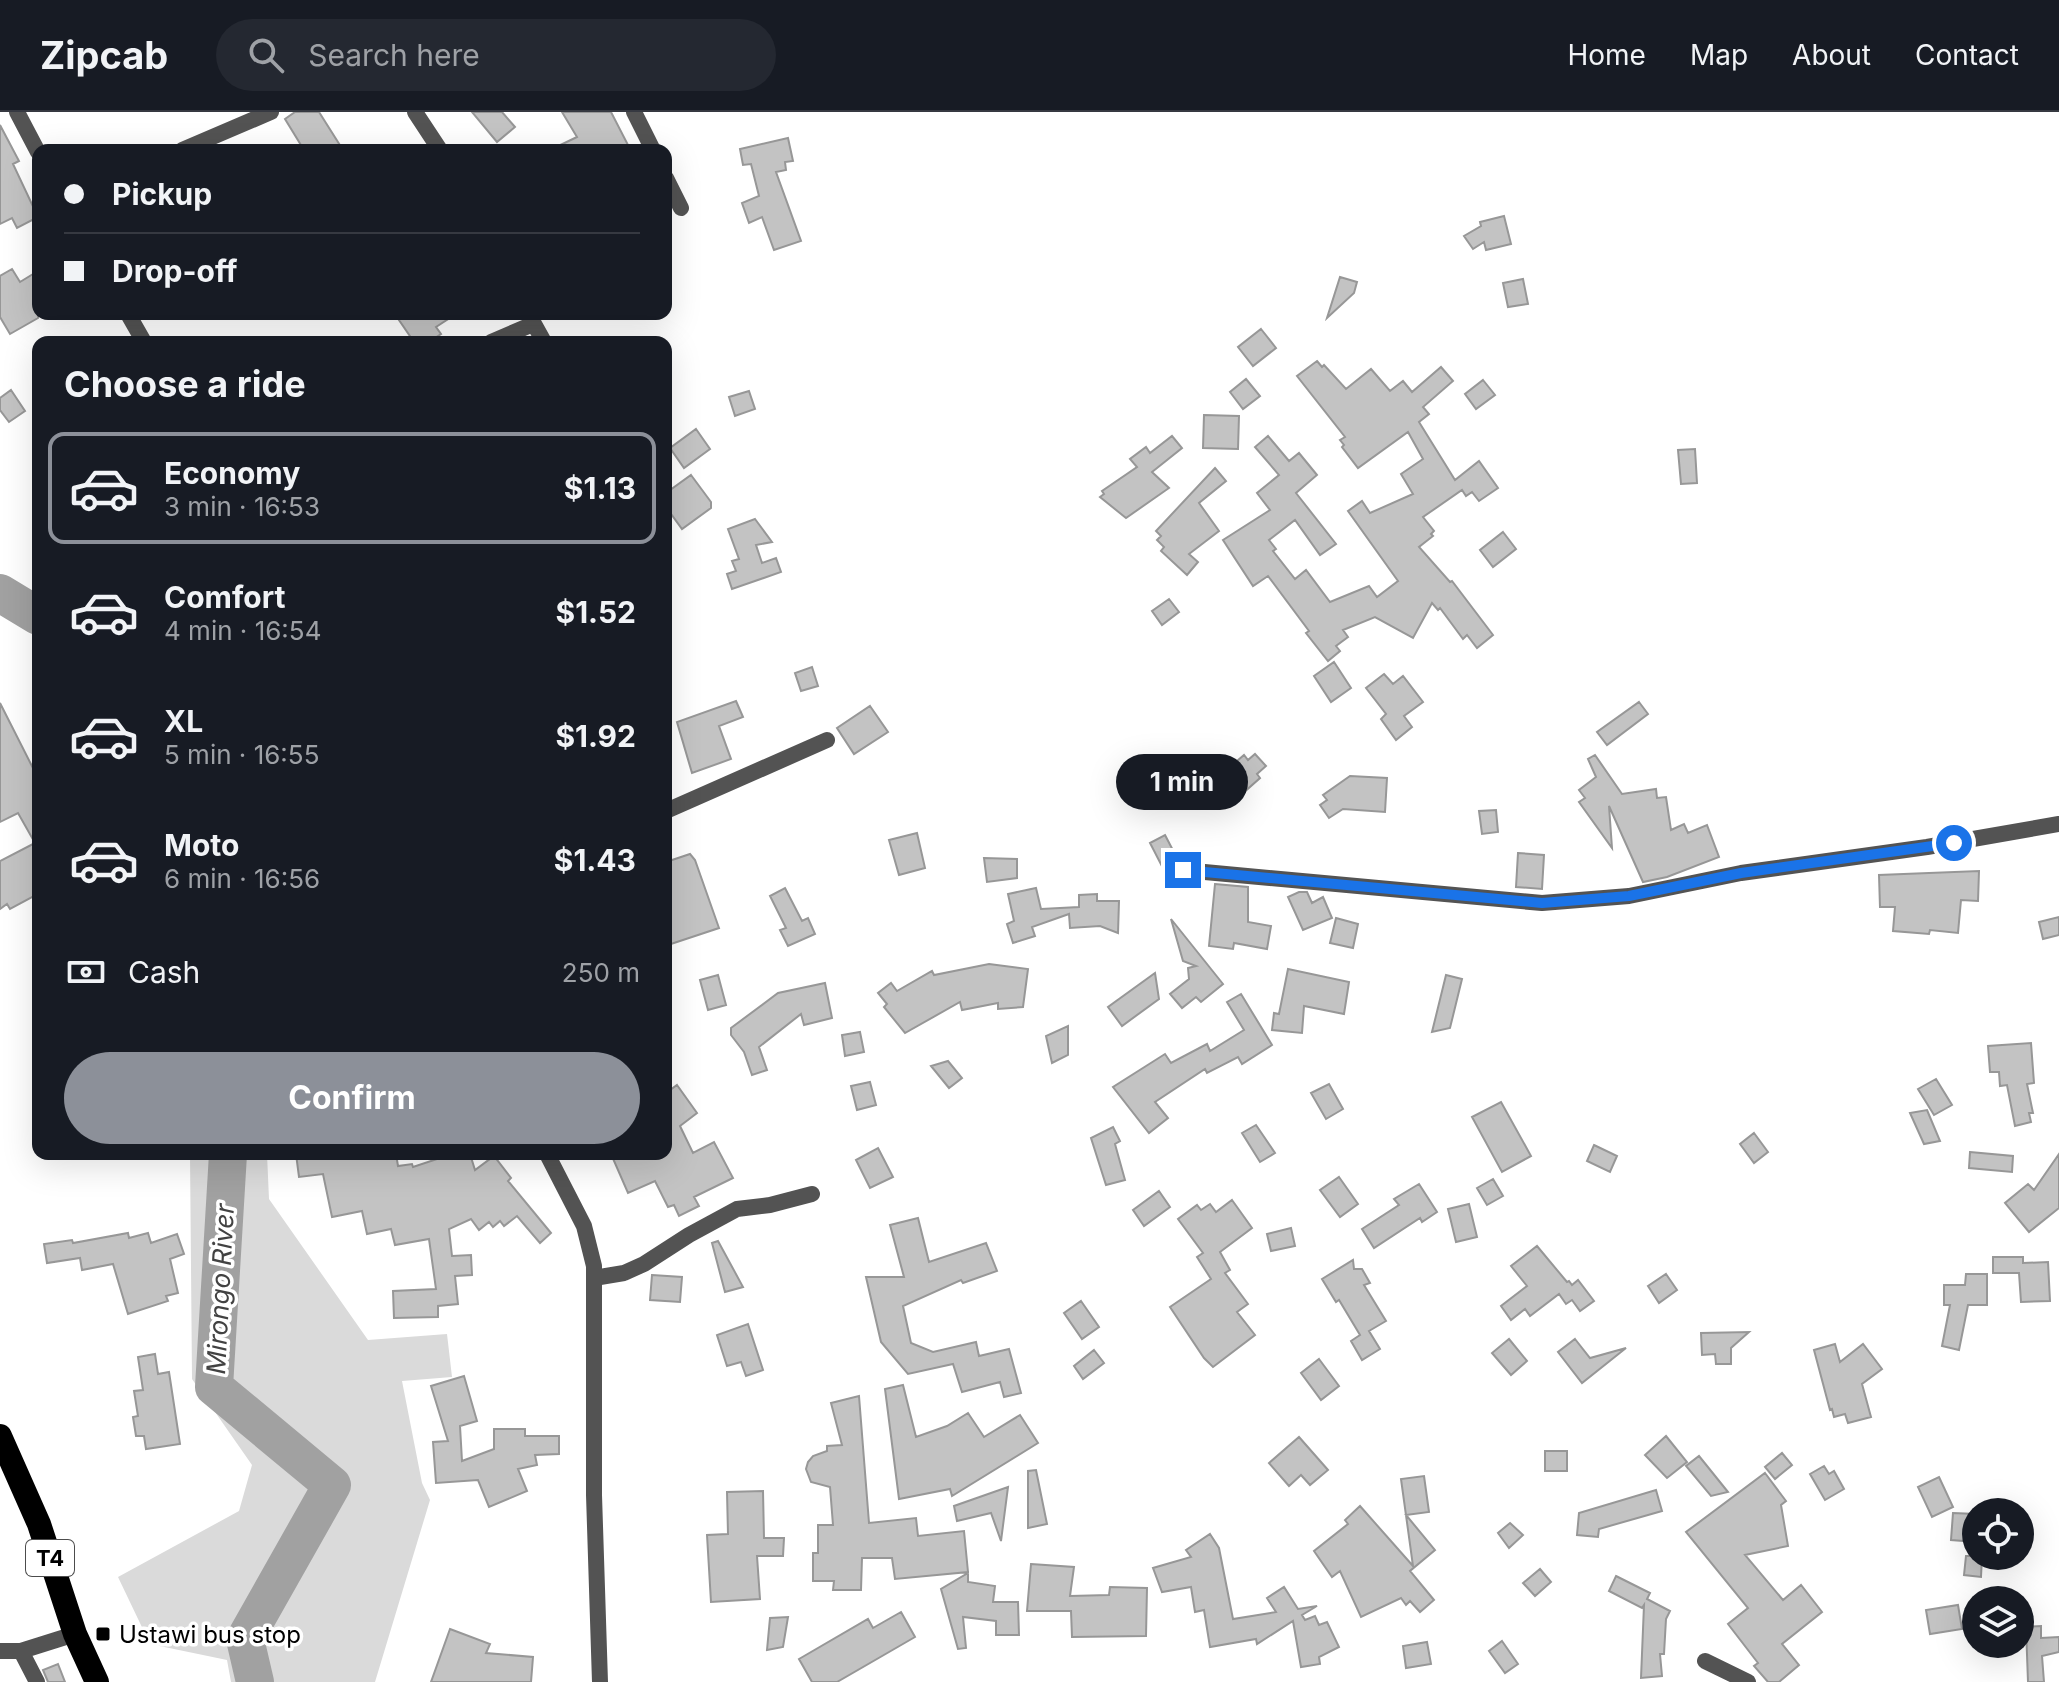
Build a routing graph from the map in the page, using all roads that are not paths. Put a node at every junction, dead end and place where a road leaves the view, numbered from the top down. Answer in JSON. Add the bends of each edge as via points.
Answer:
{"nodes":[{"id":1,"x":17,"y":112,"type":"edge"},
{"id":2,"x":271,"y":112,"type":"edge"},
{"id":3,"x":415,"y":112,"type":"edge"},
{"id":4,"x":634,"y":112,"type":"edge"},
{"id":5,"x":34,"y":144,"type":"edge"},
{"id":6,"x":196,"y":144,"type":"edge"},
{"id":7,"x":436,"y":144,"type":"edge"},
{"id":8,"x":650,"y":144,"type":"edge"},
{"id":9,"x":672,"y":190,"type":"edge"},
{"id":10,"x":681,"y":208,"type":"dead end"},
{"id":11,"x":528,"y":320,"type":"edge"},
{"id":12,"x":501,"y":336,"type":"edge"},
{"id":13,"x":827,"y":740,"type":"dead end"},
{"id":14,"x":672,"y":808,"type":"edge"},
{"id":15,"x":2059,"y":824,"type":"edge"},
{"id":16,"x":1183,"y":870,"type":"dead end"},
{"id":17,"x":550,"y":1160,"type":"edge"},
{"id":18,"x":812,"y":1194,"type":"dead end"},
{"id":19,"x":594,"y":1278,"type":"junction"},
{"id":20,"x":0,"y":1436,"type":"edge"},
{"id":21,"x":75,"y":1634,"type":"junction"},
{"id":22,"x":0,"y":1651,"type":"edge"},
{"id":23,"x":21,"y":1651,"type":"junction"},
{"id":24,"x":1705,"y":1661,"type":"dead end"},
{"id":25,"x":37,"y":1682,"type":"edge"},
{"id":26,"x":97,"y":1682,"type":"edge"},
{"id":27,"x":600,"y":1682,"type":"edge"},
{"id":28,"x":1748,"y":1682,"type":"edge"}],
"edges":[{"from":1,"to":5,"type":"street"},
{"from":2,"to":6,"type":"street"},
{"from":3,"to":7,"type":"street"},
{"from":4,"to":8,"type":"street"},
{"from":9,"to":10,"type":"street"},
{"from":11,"to":12,"type":"street"},
{"from":13,"to":14,"type":"street"},
{"from":15,"to":16,"type":"street","via":[[1741,873],[1629,896],[1542,903]]},
{"from":17,"to":19,"type":"street","via":[[584,1226]]},
{"from":18,"to":19,"type":"street","via":[[737,1209],[644,1264]]},
{"from":19,"to":27,"type":"street"},
{"from":20,"to":21,"type":"highway","number":"T4","via":[[39,1524]]},
{"from":21,"to":23,"type":"street"},
{"from":21,"to":26,"type":"highway","number":"T4"},
{"from":22,"to":23,"type":"street"},
{"from":23,"to":25,"type":"street"},
{"from":24,"to":28,"type":"street"}]}
